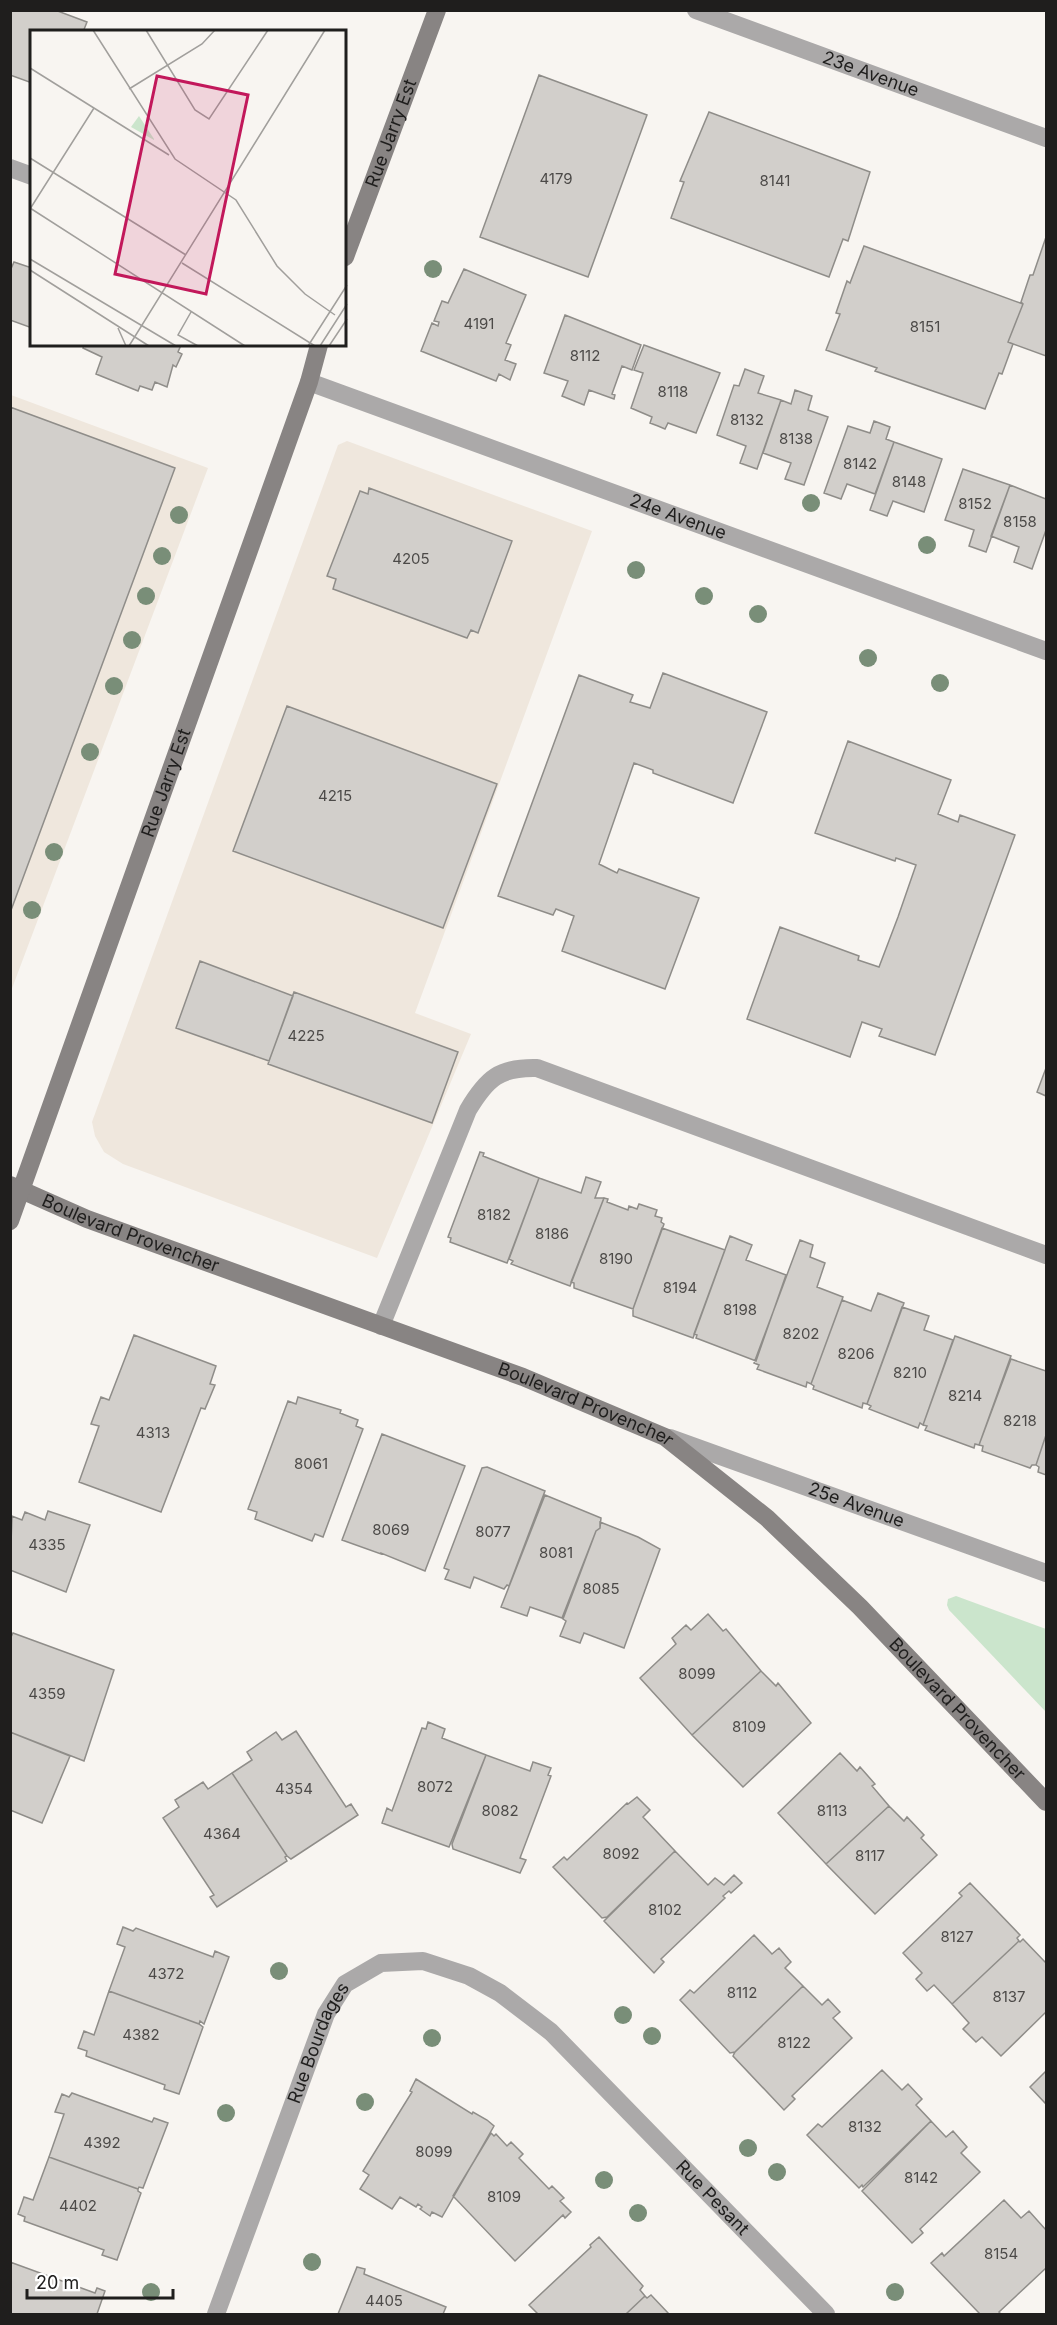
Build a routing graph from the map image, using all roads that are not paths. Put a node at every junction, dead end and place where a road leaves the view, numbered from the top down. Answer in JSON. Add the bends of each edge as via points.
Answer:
{"nodes":[{"id":1,"x":437,"y":10,"type":"edge"},
{"id":2,"x":696,"y":10,"type":"edge"},
{"id":3,"x":1047,"y":138,"type":"edge"},
{"id":4,"x":10,"y":168,"type":"edge"},
{"id":5,"x":30,"y":175,"type":"edge"},
{"id":6,"x":346,"y":254,"type":"edge"},
{"id":7,"x":319,"y":346,"type":"edge"},
{"id":8,"x":309,"y":382,"type":"junction"},
{"id":9,"x":1047,"y":651,"type":"edge"},
{"id":10,"x":16,"y":1187,"type":"edge"},
{"id":11,"x":10,"y":1221,"type":"edge"},
{"id":12,"x":1047,"y":1255,"type":"edge"},
{"id":13,"x":381,"y":1326,"type":"junction"},
{"id":14,"x":665,"y":1437,"type":"junction"},
{"id":15,"x":1047,"y":1573,"type":"edge"},
{"id":16,"x":1047,"y":1802,"type":"edge"},
{"id":17,"x":598,"y":2079,"type":"joint"},
{"id":18,"x":216,"y":2314,"type":"edge"},
{"id":19,"x":826,"y":2314,"type":"edge"}],
"edges":[{"from":1,"to":6,"type":"street","name":"Rue Jarry Est"},
{"from":2,"to":3,"type":"street","name":"23e Avenue"},
{"from":4,"to":5,"type":"street"},
{"from":7,"to":8,"type":"street","name":"Rue Jarry Est"},
{"from":8,"to":9,"type":"street","name":"24e Avenue"},
{"from":8,"to":10,"type":"street","name":"Rue Jarry Est"},
{"from":10,"to":11,"type":"street","name":"Rue Jarry Est"},
{"from":10,"to":13,"type":"street","name":"Boulevard Provencher","via":[[87,1219]]},
{"from":12,"to":13,"type":"street","via":[[537,1068],[515,1068],[497,1075],[480,1089],[468,1110]]},
{"from":13,"to":14,"type":"street","name":"Boulevard Provencher","via":[[523,1377]]},
{"from":14,"to":15,"type":"street","name":"25e Avenue"},
{"from":14,"to":16,"type":"street","name":"Boulevard Provencher","via":[[767,1518],[852,1599]]},
{"from":17,"to":18,"type":"street","name":"Rue Bourdages","via":[[551,2032],[500,1993],[469,1976],[423,1961],[381,1963],[345,1984],[326,2014]]},
{"from":17,"to":19,"type":"street","name":"Rue Pesant"}]}
